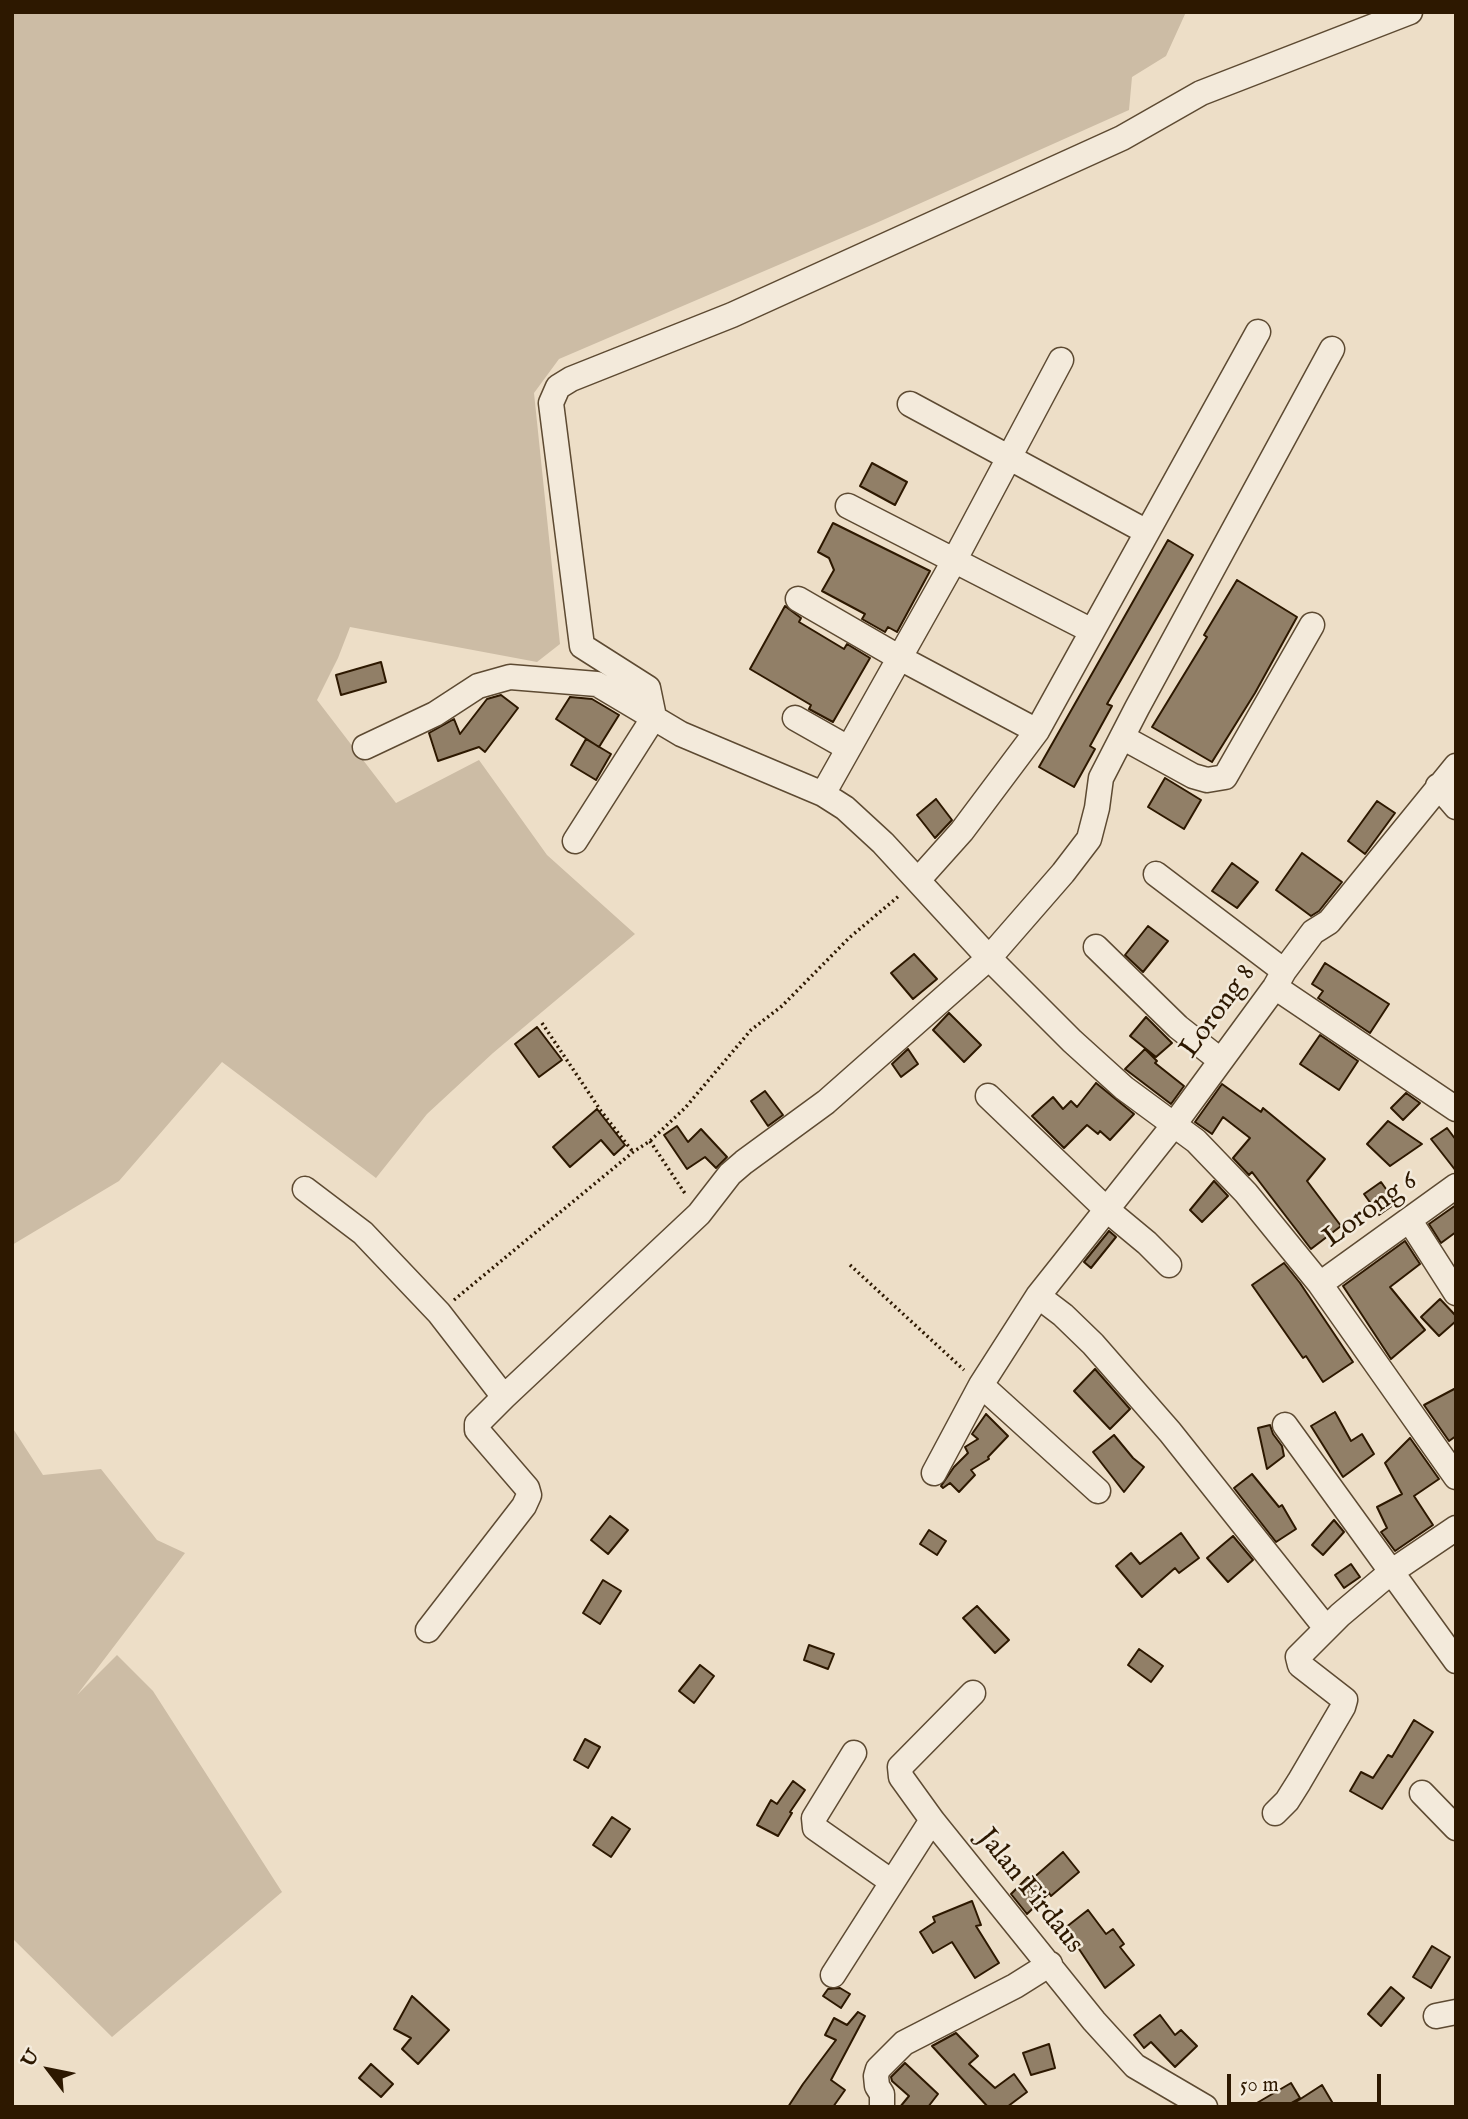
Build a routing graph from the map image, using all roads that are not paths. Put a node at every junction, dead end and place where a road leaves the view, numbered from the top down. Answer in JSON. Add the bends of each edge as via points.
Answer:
{"nodes":[{"id":1,"x":1410,"y":12,"type":"edge"},
{"id":2,"x":1258,"y":332,"type":"dead end"},
{"id":3,"x":1332,"y":349,"type":"dead end"},
{"id":4,"x":1061,"y":360,"type":"dead end"},
{"id":5,"x":910,"y":404,"type":"dead end"},
{"id":6,"x":1010,"y":458,"type":"junction"},
{"id":7,"x":848,"y":506,"type":"dead end"},
{"id":8,"x":1147,"y":532,"type":"junction"},
{"id":9,"x":954,"y":561,"type":"junction"},
{"id":10,"x":798,"y":599,"type":"dead end"},
{"id":11,"x":1312,"y":625,"type":"dead end"},
{"id":12,"x":1093,"y":631,"type":"junction"},
{"id":13,"x":900,"y":658,"type":"junction"},
{"id":14,"x":654,"y":717,"type":"junction"},
{"id":15,"x":795,"y":718,"type":"dead end"},
{"id":16,"x":1037,"y":731,"type":"junction"},
{"id":17,"x":1122,"y":737,"type":"junction"},
{"id":18,"x":365,"y":747,"type":"dead end"},
{"id":19,"x":848,"y":748,"type":"junction"},
{"id":20,"x":1456,"y":766,"type":"edge"},
{"id":21,"x":1438,"y":786,"type":"junction"},
{"id":22,"x":822,"y":794,"type":"junction"},
{"id":23,"x":1456,"y":807,"type":"edge"},
{"id":24,"x":575,"y":841,"type":"dead end"},
{"id":25,"x":1156,"y":874,"type":"dead end"},
{"id":26,"x":919,"y":879,"type":"junction"},
{"id":27,"x":1096,"y":947,"type":"dead end"},
{"id":28,"x":989,"y":958,"type":"junction"},
{"id":29,"x":1280,"y":979,"type":"junction"},
{"id":30,"x":1220,"y":1060,"type":"junction"},
{"id":31,"x":988,"y":1096,"type":"dead end"},
{"id":32,"x":1456,"y":1109,"type":"edge"},
{"id":33,"x":1173,"y":1126,"type":"junction"},
{"id":34,"x":1456,"y":1186,"type":"edge"},
{"id":35,"x":305,"y":1189,"type":"dead end"},
{"id":36,"x":1106,"y":1209,"type":"junction"},
{"id":37,"x":1410,"y":1221,"type":"junction"},
{"id":38,"x":1169,"y":1265,"type":"dead end"},
{"id":39,"x":1320,"y":1284,"type":"junction"},
{"id":40,"x":1456,"y":1293,"type":"edge"},
{"id":41,"x":1038,"y":1296,"type":"junction"},
{"id":42,"x":981,"y":1385,"type":"junction"},
{"id":43,"x":504,"y":1397,"type":"junction"},
{"id":44,"x":1285,"y":1425,"type":"dead end"},
{"id":45,"x":934,"y":1473,"type":"dead end"},
{"id":46,"x":1456,"y":1478,"type":"edge"},
{"id":47,"x":1098,"y":1491,"type":"dead end"},
{"id":48,"x":1456,"y":1528,"type":"edge"},
{"id":49,"x":1391,"y":1572,"type":"junction"},
{"id":50,"x":1326,"y":1628,"type":"junction"},
{"id":51,"x":428,"y":1630,"type":"dead end"},
{"id":52,"x":1456,"y":1661,"type":"edge"},
{"id":53,"x":973,"y":1693,"type":"dead end"},
{"id":54,"x":854,"y":1753,"type":"dead end"},
{"id":55,"x":1422,"y":1793,"type":"dead end"},
{"id":56,"x":1275,"y":1814,"type":"dead end"},
{"id":57,"x":932,"y":1820,"type":"junction"},
{"id":58,"x":1456,"y":1828,"type":"edge"},
{"id":59,"x":892,"y":1882,"type":"junction"},
{"id":60,"x":1050,"y":1964,"type":"junction"},
{"id":61,"x":833,"y":1975,"type":"dead end"},
{"id":62,"x":882,"y":2107,"type":"edge"},
{"id":63,"x":1205,"y":2107,"type":"edge"}],
"edges":[{"from":1,"to":14,"type":"street","via":[[1201,93],[1097,150],[732,315],[558,387],[551,402],[582,646],[648,688]]},
{"from":2,"to":8,"type":"street"},
{"from":3,"to":17,"type":"street"},
{"from":4,"to":6,"type":"street"},
{"from":5,"to":6,"type":"street"},
{"from":6,"to":8,"type":"street"},
{"from":6,"to":9,"type":"street"},
{"from":7,"to":9,"type":"street"},
{"from":8,"to":12,"type":"street"},
{"from":9,"to":12,"type":"street"},
{"from":9,"to":13,"type":"street"},
{"from":10,"to":13,"type":"street"},
{"from":11,"to":17,"type":"street","via":[[1225,777],[1208,780],[1194,776]]},
{"from":12,"to":16,"type":"street"},
{"from":13,"to":16,"type":"street"},
{"from":13,"to":19,"type":"street"},
{"from":14,"to":18,"type":"street","via":[[597,684],[510,677],[478,686],[435,714]]},
{"from":14,"to":22,"type":"street","via":[[681,734]]},
{"from":14,"to":24,"type":"street"},
{"from":15,"to":19,"type":"street"},
{"from":16,"to":26,"type":"street","via":[[962,831]]},
{"from":17,"to":28,"type":"street","via":[[1101,778],[1089,839]]},
{"from":19,"to":22,"type":"street"},
{"from":20,"to":21,"type":"street","name":"Lorong 8"},
{"from":21,"to":23,"type":"street"},
{"from":21,"to":29,"type":"street","name":"Lorong 8","via":[[1329,922],[1312,932]]},
{"from":22,"to":26,"type":"street","via":[[845,808]]},
{"from":25,"to":29,"type":"street"},
{"from":26,"to":28,"type":"street"},
{"from":27,"to":30,"type":"street","via":[[1178,1027]]},
{"from":28,"to":33,"type":"street","via":[[1080,1049]]},
{"from":28,"to":43,"type":"street","via":[[827,1102],[730,1174],[699,1214]]},
{"from":29,"to":30,"type":"street","name":"Lorong 8"},
{"from":29,"to":32,"type":"street"},
{"from":30,"to":33,"type":"street","name":"Lorong 8"},
{"from":31,"to":36,"type":"street"},
{"from":33,"to":36,"type":"street","name":"Lorong 8"},
{"from":33,"to":39,"type":"street","via":[[1196,1141],[1246,1193]]},
{"from":34,"to":37,"type":"street","name":"Lorong 6"},
{"from":35,"to":43,"type":"street","via":[[363,1233],[439,1313]]},
{"from":36,"to":38,"type":"street"},
{"from":36,"to":41,"type":"street","name":"Lorong 8"},
{"from":37,"to":39,"type":"street","name":"Lorong 6"},
{"from":37,"to":40,"type":"street"},
{"from":39,"to":46,"type":"street"},
{"from":41,"to":42,"type":"street","name":"Lorong 8"},
{"from":41,"to":50,"type":"street","via":[[1093,1344],[1161,1422]]},
{"from":42,"to":45,"type":"street","name":"Lorong 8"},
{"from":42,"to":47,"type":"street"},
{"from":43,"to":51,"type":"street","via":[[477,1424],[477,1430],[529,1495]]},
{"from":44,"to":49,"type":"street"},
{"from":48,"to":49,"type":"street"},
{"from":49,"to":50,"type":"street"},
{"from":49,"to":52,"type":"street"},
{"from":50,"to":56,"type":"street","via":[[1298,1657],[1300,1665],[1345,1700],[1300,1782]]},
{"from":53,"to":57,"type":"street","name":"Jalan Firdaus","via":[[900,1767],[901,1777]]},
{"from":54,"to":59,"type":"street","via":[[814,1818],[815,1828]]},
{"from":55,"to":58,"type":"street"},
{"from":57,"to":59,"type":"street"},
{"from":57,"to":60,"type":"street","name":"Jalan Firdaus"},
{"from":59,"to":61,"type":"street"},
{"from":60,"to":62,"type":"street","via":[[904,2043],[878,2069]]},
{"from":60,"to":63,"type":"street","name":"Jalan Firdaus","via":[[1135,2066]]}]}
